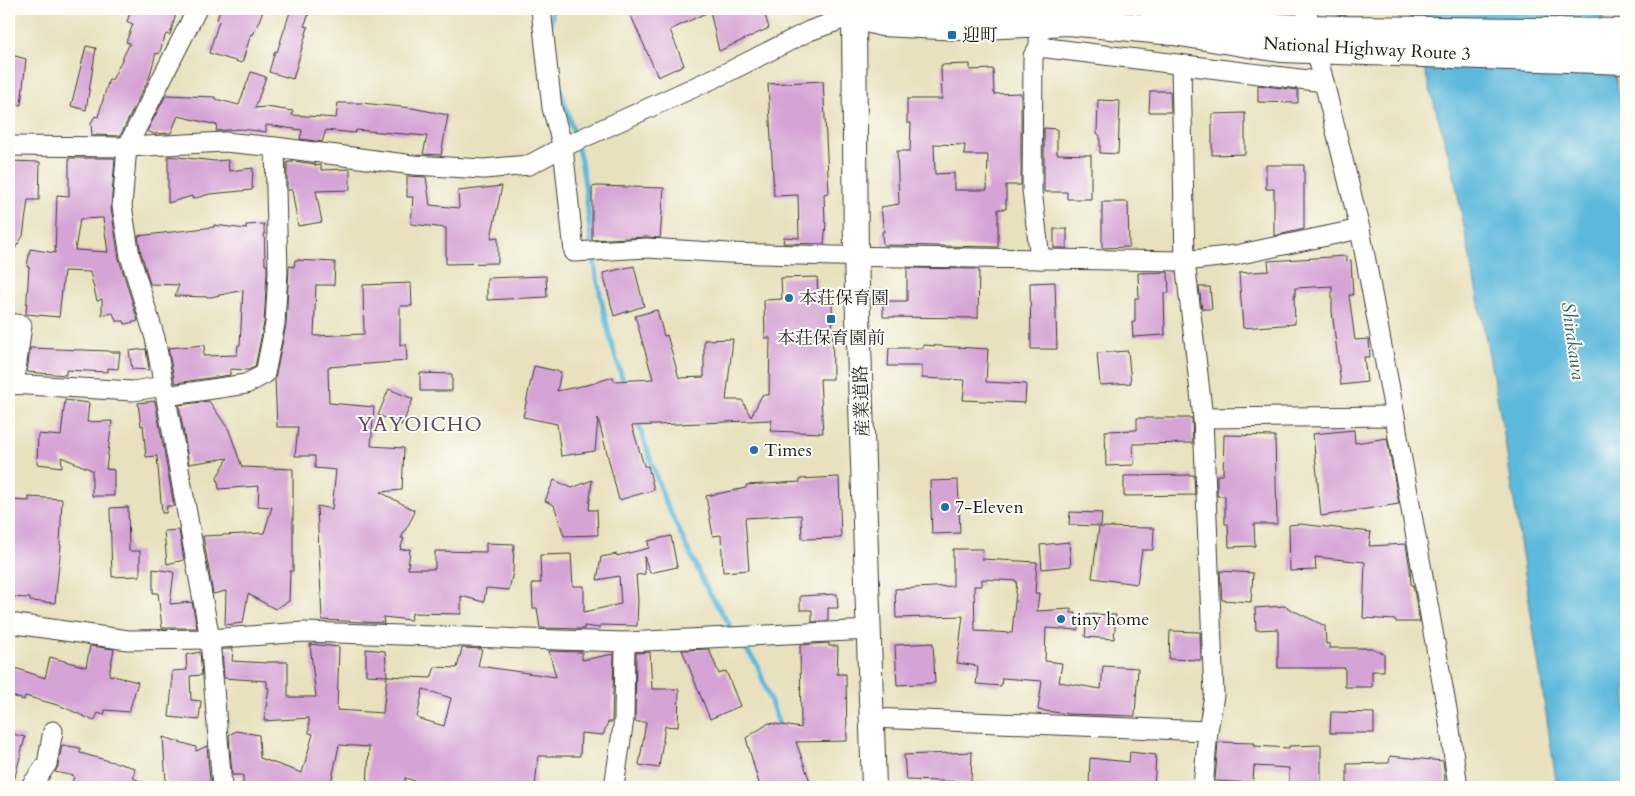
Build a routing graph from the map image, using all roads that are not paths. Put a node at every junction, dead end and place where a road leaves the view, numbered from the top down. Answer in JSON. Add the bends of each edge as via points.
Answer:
{"nodes":[{"id":1,"x":196,"y":9,"type":"edge"},
{"id":2,"x":541,"y":9,"type":"edge"},
{"id":3,"x":1157,"y":9,"type":"edge"},
{"id":4,"x":848,"y":12,"type":"edge"},
{"id":5,"x":1311,"y":29,"type":"edge"},
{"id":6,"x":1626,"y":33,"type":"edge"},
{"id":7,"x":1039,"y":35,"type":"junction"},
{"id":8,"x":1345,"y":40,"type":"junction"},
{"id":9,"x":1626,"y":60,"type":"edge"},
{"id":10,"x":1181,"y":65,"type":"junction"},
{"id":11,"x":1324,"y":82,"type":"junction"},
{"id":12,"x":9,"y":146,"type":"edge"},
{"id":13,"x":275,"y":146,"type":"junction"},
{"id":14,"x":563,"y":147,"type":"junction"},
{"id":15,"x":127,"y":148,"type":"junction"},
{"id":16,"x":1360,"y":229,"type":"junction"},
{"id":17,"x":856,"y":257,"type":"junction"},
{"id":18,"x":1040,"y":259,"type":"junction"},
{"id":19,"x":1186,"y":261,"type":"junction"},
{"id":20,"x":9,"y":323,"type":"edge"},
{"id":21,"x":12,"y":384,"type":"edge"},
{"id":22,"x":165,"y":391,"type":"junction"},
{"id":23,"x":1395,"y":416,"type":"junction"},
{"id":24,"x":1203,"y":418,"type":"junction"},
{"id":25,"x":9,"y":623,"type":"edge"},
{"id":26,"x":870,"y":630,"type":"junction"},
{"id":27,"x":210,"y":639,"type":"junction"},
{"id":28,"x":625,"y":642,"type":"junction"},
{"id":29,"x":871,"y":718,"type":"junction"},
{"id":30,"x":53,"y":731,"type":"dead end"},
{"id":31,"x":1208,"y":731,"type":"junction"},
{"id":32,"x":30,"y":787,"type":"edge"},
{"id":33,"x":222,"y":787,"type":"edge"},
{"id":34,"x":614,"y":787,"type":"edge"},
{"id":35,"x":874,"y":787,"type":"edge"},
{"id":36,"x":1203,"y":787,"type":"edge"},
{"id":37,"x":1458,"y":787,"type":"edge"}],
"edges":[{"from":1,"to":15,"type":"street"},
{"from":2,"to":14,"type":"street","via":[[552,108]]},
{"from":3,"to":5,"type":"highway","name":"National Highway Route 3","via":[[1283,28]]},
{"from":4,"to":7,"type":"highway","name":"National Highway Route 3","via":[[882,22]]},
{"from":4,"to":14,"type":"street","via":[[730,71]]},
{"from":4,"to":17,"type":"street","name":"産業道路"},
{"from":5,"to":7,"type":"highway","name":"National Highway Route 3","via":[[1281,48],[1174,31],[1068,21]]},
{"from":5,"to":8,"type":"highway","name":"National Highway Route 3"},
{"from":5,"to":11,"type":"street"},
{"from":6,"to":8,"type":"highway","name":"National Highway Route 3"},
{"from":7,"to":10,"type":"street"},
{"from":7,"to":18,"type":"street","via":[[1033,56],[1032,190]]},
{"from":8,"to":9,"type":"highway","name":"National Highway Route 3"},
{"from":10,"to":11,"type":"street"},
{"from":10,"to":19,"type":"street"},
{"from":11,"to":16,"type":"street"},
{"from":12,"to":15,"type":"street"},
{"from":13,"to":14,"type":"street","via":[[412,165],[484,169],[529,165]]},
{"from":13,"to":15,"type":"street","via":[[225,142]]},
{"from":13,"to":22,"type":"street","via":[[278,272],[275,324],[264,374],[246,384]]},
{"from":14,"to":17,"type":"street","via":[[574,252],[647,248]]},
{"from":15,"to":22,"type":"street","via":[[122,206],[130,256],[155,338]]},
{"from":16,"to":19,"type":"street","via":[[1236,255]]},
{"from":16,"to":23,"type":"street"},
{"from":17,"to":18,"type":"street"},
{"from":17,"to":26,"type":"street","name":"産業道路"},
{"from":18,"to":19,"type":"street"},
{"from":19,"to":24,"type":"street"},
{"from":20,"to":21,"type":"street","via":[[22,325]]},
{"from":21,"to":22,"type":"street"},
{"from":22,"to":27,"type":"street"},
{"from":23,"to":24,"type":"street"},
{"from":23,"to":37,"type":"street"},
{"from":24,"to":31,"type":"street","via":[[1214,695]]},
{"from":25,"to":27,"type":"street","via":[[128,640]]},
{"from":26,"to":28,"type":"street"},
{"from":26,"to":29,"type":"street","name":"産業道路"},
{"from":27,"to":28,"type":"street","via":[[303,632]]},
{"from":27,"to":33,"type":"street"},
{"from":28,"to":34,"type":"street","via":[[624,719]]},
{"from":29,"to":31,"type":"street"},
{"from":29,"to":35,"type":"street","name":"産業道路"},
{"from":30,"to":32,"type":"street","via":[[47,764]]},
{"from":31,"to":36,"type":"street"}]}
